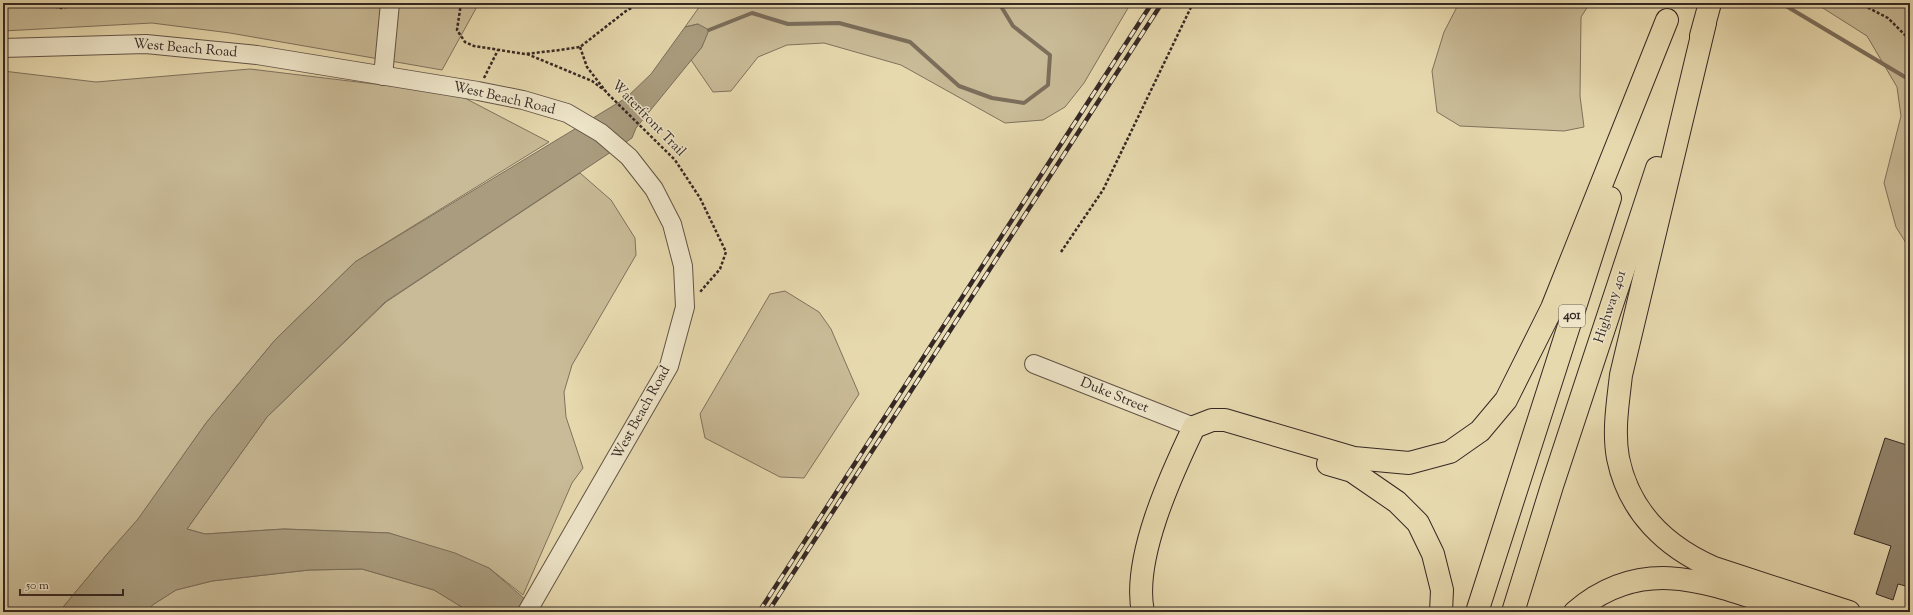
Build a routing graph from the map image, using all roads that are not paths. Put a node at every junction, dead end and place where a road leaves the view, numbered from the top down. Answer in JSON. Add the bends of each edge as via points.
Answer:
{"nodes":[{"id":1,"x":390,"y":3,"type":"edge"},
{"id":2,"x":1670,"y":12,"type":"edge"},
{"id":3,"x":1708,"y":13,"type":"edge"},
{"id":4,"x":3,"y":48,"type":"edge"},
{"id":5,"x":382,"y":76,"type":"junction"},
{"id":6,"x":1034,"y":364,"type":"dead end"},
{"id":7,"x":1194,"y":427,"type":"junction"},
{"id":8,"x":527,"y":612,"type":"edge"},
{"id":9,"x":1143,"y":612,"type":"edge"},
{"id":10,"x":1441,"y":612,"type":"edge"},
{"id":11,"x":1477,"y":612,"type":"edge"},
{"id":12,"x":1513,"y":612,"type":"edge"},
{"id":13,"x":1575,"y":612,"type":"edge"},
{"id":14,"x":1796,"y":612,"type":"edge"},
{"id":15,"x":1849,"y":612,"type":"edge"}],
"edges":[{"from":1,"to":5,"type":"street"},
{"from":2,"to":7,"type":"main road","via":[[1552,308],[1506,400],[1480,431],[1450,452],[1409,462],[1354,458],[1225,420],[1212,420]]},
{"from":2,"to":11,"type":"main road","number":"401"},
{"from":3,"to":12,"type":"main road","name":"Highway 401","number":"401"},
{"from":3,"to":15,"type":"main road","via":[[1621,375],[1617,412],[1618,457],[1624,478],[1637,504],[1659,533],[1676,548],[1714,568]]},
{"from":4,"to":5,"type":"street","name":"West Beach Road","via":[[146,44],[257,55]]},
{"from":5,"to":8,"type":"street","name":"West Beach Road","via":[[478,91],[523,100],[567,113],[601,133],[629,157],[654,189],[672,224],[683,266],[685,307],[670,366]]},
{"from":6,"to":7,"type":"street","name":"Duke Street"},
{"from":7,"to":9,"type":"main road","via":[[1174,468],[1154,524],[1140,582]]},
{"from":7,"to":10,"type":"main road","via":[[1352,471],[1397,502],[1418,523],[1433,554],[1442,590]]},
{"from":13,"to":14,"type":"main road","via":[[1603,592],[1622,584],[1664,577],[1685,578],[1705,583]]}]}
